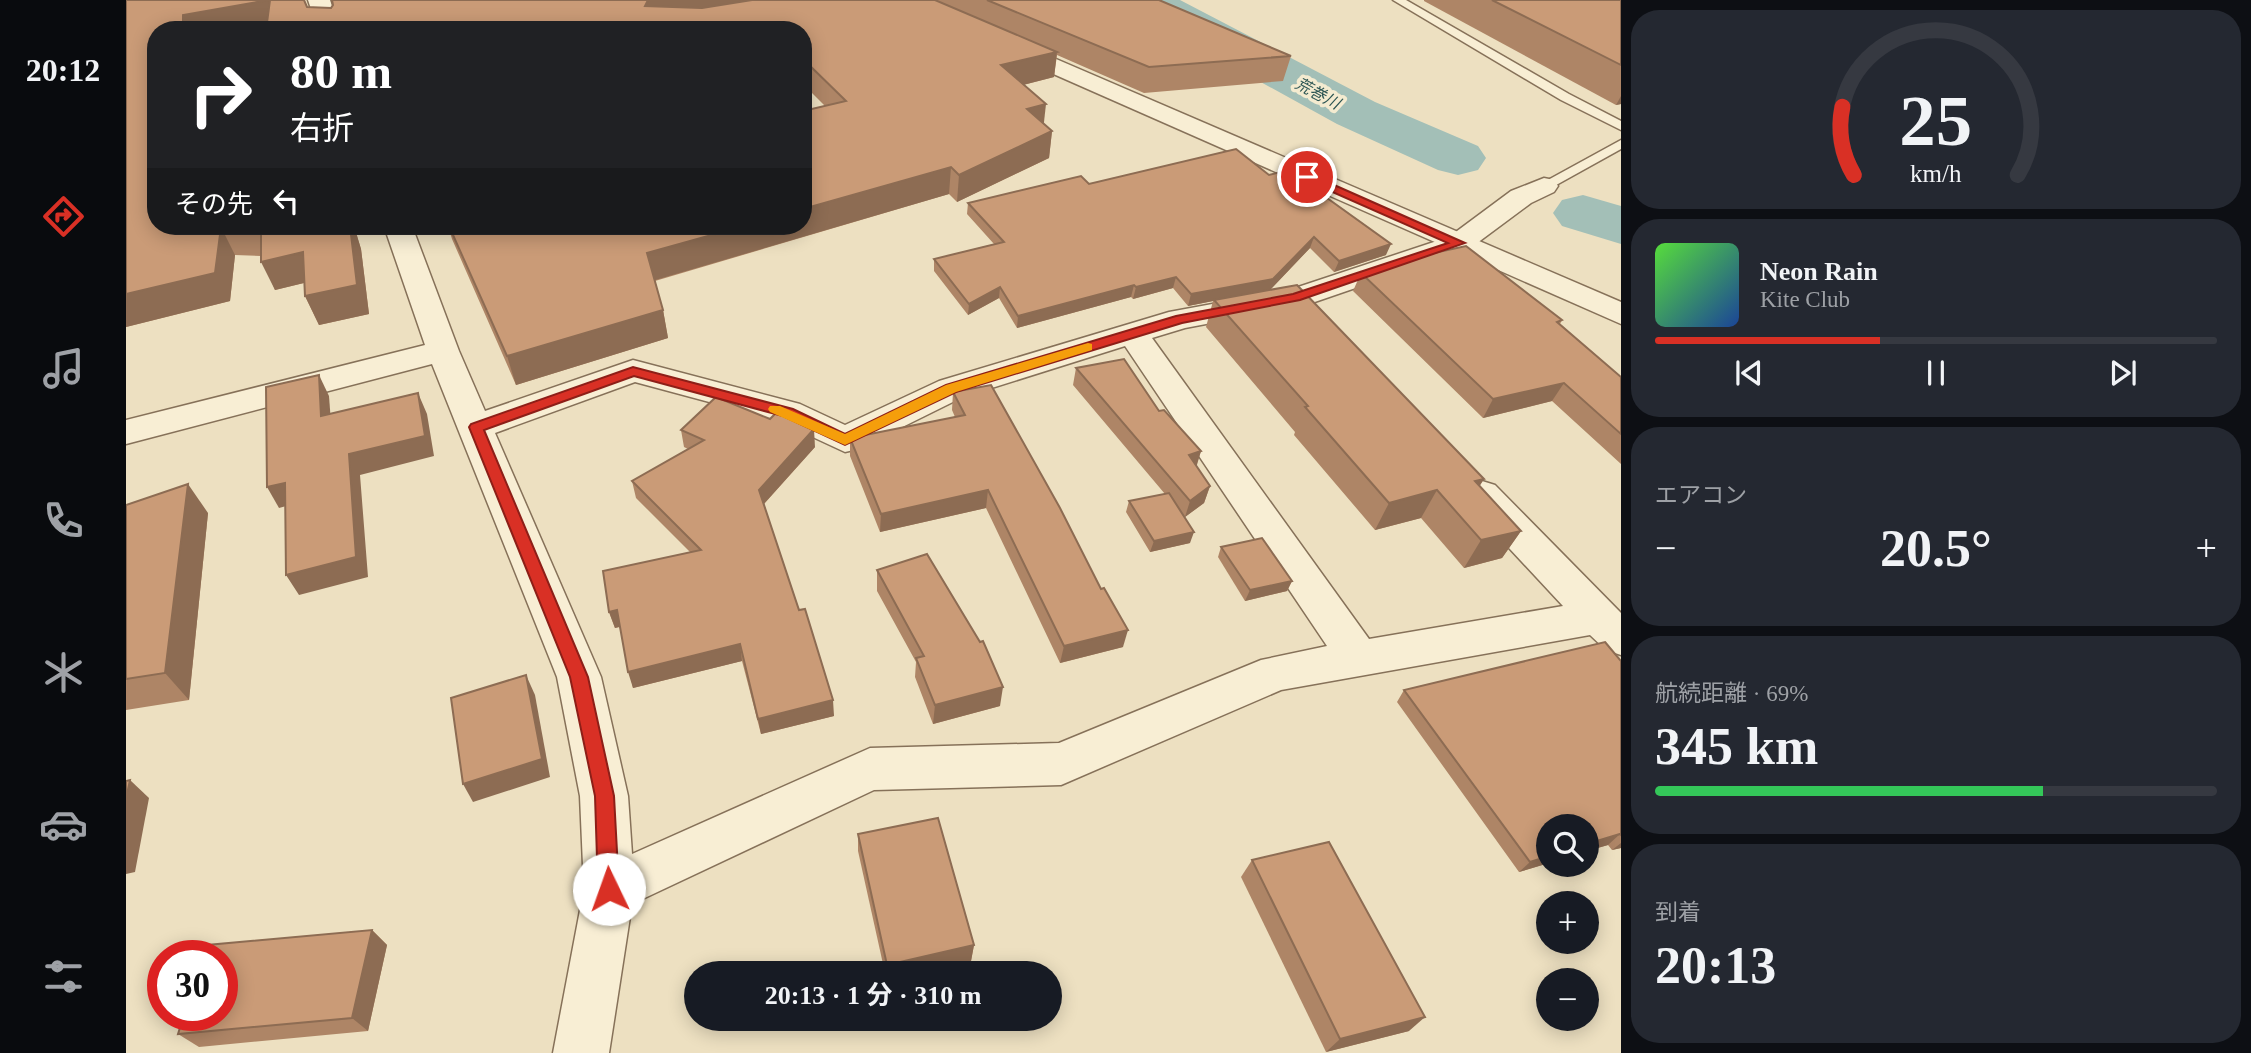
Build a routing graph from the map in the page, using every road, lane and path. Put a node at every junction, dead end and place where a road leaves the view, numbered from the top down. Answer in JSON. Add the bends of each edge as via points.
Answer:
{"nodes":[{"id":1,"x":319,"y":0,"type":"edge"},
{"id":2,"x":1398,"y":0,"type":"edge"},
{"id":3,"x":326,"y":21,"type":"edge"},
{"id":4,"x":979,"y":33,"type":"edge"},
{"id":5,"x":1621,"y":126,"type":"edge"},
{"id":6,"x":1621,"y":144,"type":"edge"},
{"id":7,"x":1544,"y":186,"type":"joint"},
{"id":8,"x":401,"y":235,"type":"edge"},
{"id":9,"x":1459,"y":243,"type":"junction"},
{"id":10,"x":1295,"y":298,"type":"junction"},
{"id":11,"x":1621,"y":314,"type":"edge"},
{"id":12,"x":1324,"y":328,"type":"edge"},
{"id":13,"x":1132,"y":333,"type":"junction"},
{"id":14,"x":443,"y":351,"type":"junction"},
{"id":15,"x":476,"y":427,"type":"junction"},
{"id":16,"x":126,"y":432,"type":"edge"},
{"id":17,"x":1456,"y":467,"type":"edge"},
{"id":18,"x":1610,"y":627,"type":"edge"},
{"id":19,"x":1358,"y":658,"type":"junction"},
{"id":20,"x":609,"y":889,"type":"junction"},
{"id":21,"x":581,"y":1053,"type":"edge"}],
"edges":[{"from":1,"to":3,"type":"street"},
{"from":2,"to":5,"type":"lane"},
{"from":4,"to":9,"type":"street"},
{"from":6,"to":7,"type":"lane"},
{"from":7,"to":9,"type":"street","via":[[1521,197]]},
{"from":8,"to":14,"type":"street"},
{"from":9,"to":10,"type":"street"},
{"from":9,"to":11,"type":"street"},
{"from":10,"to":12,"type":"street"},
{"from":10,"to":13,"type":"street","via":[[1180,319]]},
{"from":13,"to":15,"type":"street","via":[[951,389],[845,440],[788,412],[633,371]]},
{"from":13,"to":19,"type":"street"},
{"from":14,"to":15,"type":"street"},
{"from":14,"to":16,"type":"street"},
{"from":15,"to":20,"type":"street","via":[[579,677],[604,796]]},
{"from":17,"to":18,"type":"street"},
{"from":18,"to":19,"type":"street"},
{"from":19,"to":20,"type":"street","via":[[1276,673],[1061,764],[870,769]]},
{"from":20,"to":21,"type":"street"}]}
